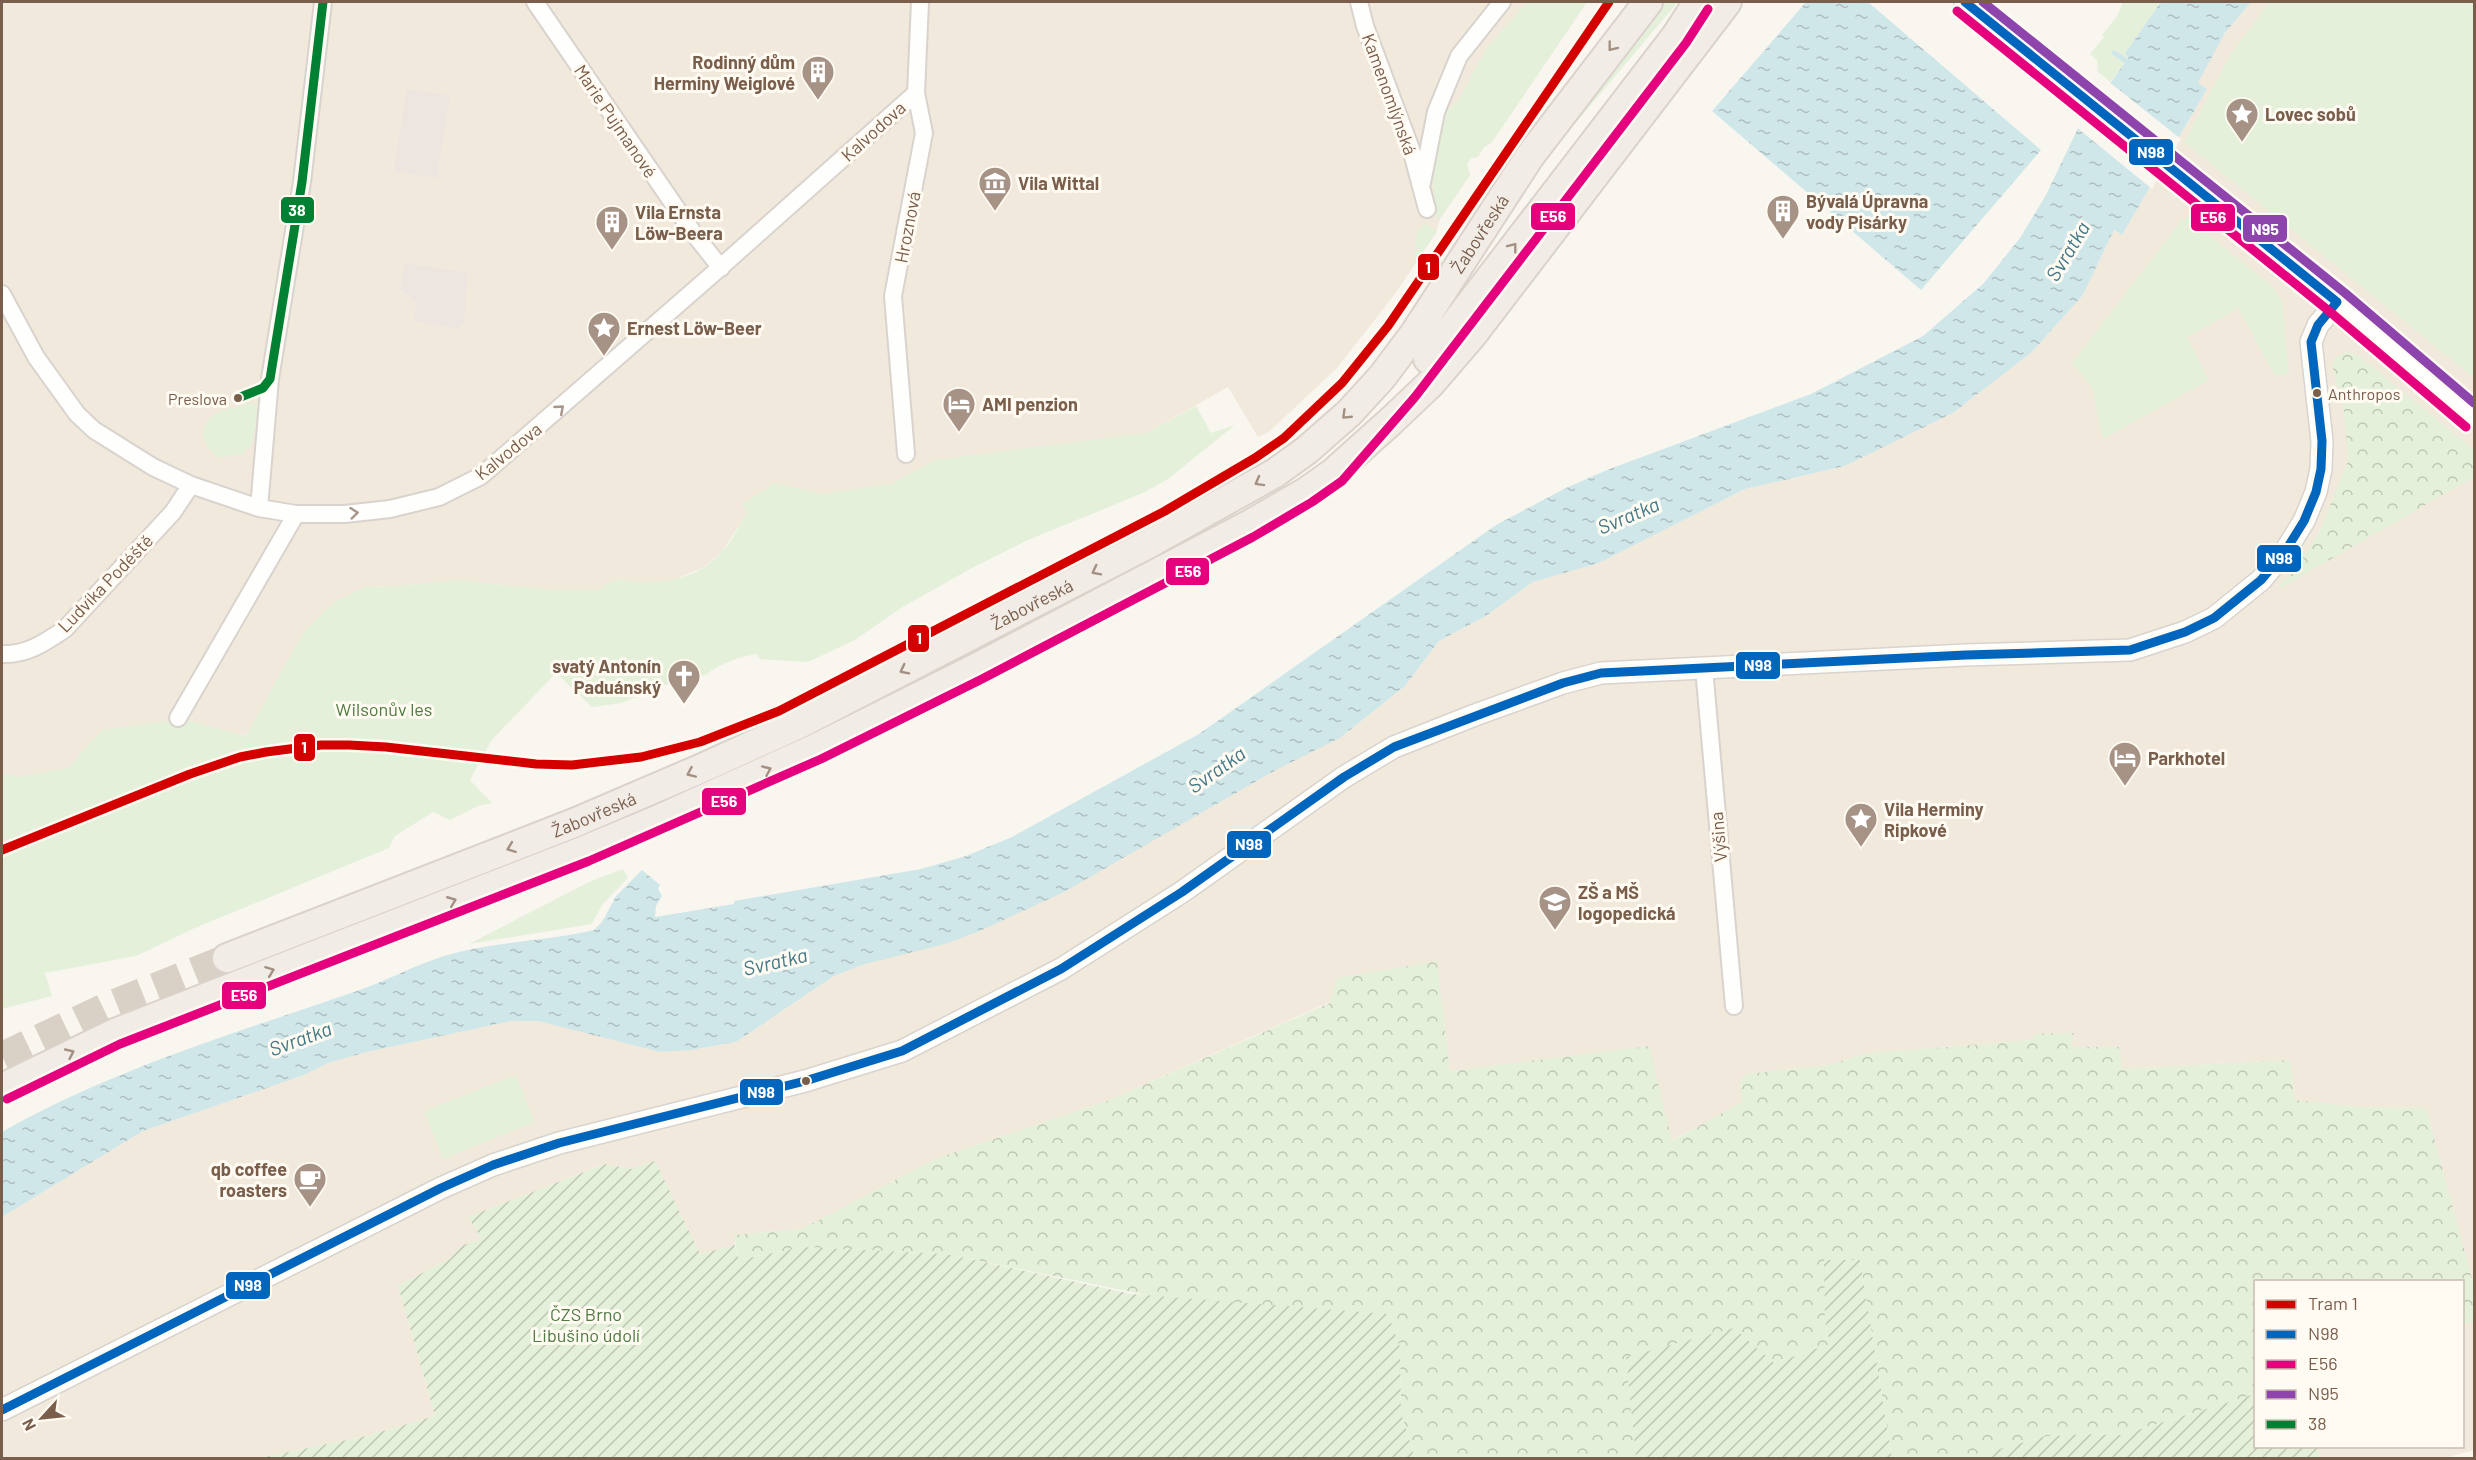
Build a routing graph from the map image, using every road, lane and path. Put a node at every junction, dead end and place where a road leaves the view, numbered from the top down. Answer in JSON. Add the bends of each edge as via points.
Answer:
{"nodes":[{"id":1,"x":324,"y":2,"type":"edge"},
{"id":2,"x":535,"y":2,"type":"edge"},
{"id":3,"x":920,"y":2,"type":"edge"},
{"id":4,"x":1359,"y":2,"type":"edge"},
{"id":5,"x":1502,"y":2,"type":"edge"},
{"id":6,"x":1648,"y":2,"type":"edge"},
{"id":7,"x":1693,"y":2,"type":"edge"},
{"id":8,"x":1698,"y":2,"type":"edge"},
{"id":9,"x":1727,"y":2,"type":"edge"},
{"id":10,"x":1965,"y":2,"type":"edge"},
{"id":11,"x":916,"y":93,"type":"junction"},
{"id":12,"x":1421,"y":187,"type":"junction"},
{"id":13,"x":1427,"y":209,"type":"dead end"},
{"id":14,"x":721,"y":268,"type":"junction"},
{"id":15,"x":2,"y":294,"type":"edge"},
{"id":16,"x":2337,"y":302,"type":"junction"},
{"id":17,"x":1415,"y":333,"type":"junction"},
{"id":18,"x":2475,"y":418,"type":"edge"},
{"id":19,"x":906,"y":454,"type":"dead end"},
{"id":20,"x":1332,"y":473,"type":"junction"},
{"id":21,"x":191,"y":485,"type":"junction"},
{"id":22,"x":259,"y":508,"type":"junction"},
{"id":23,"x":296,"y":514,"type":"junction"},
{"id":24,"x":2,"y":654,"type":"edge"},
{"id":25,"x":1704,"y":668,"type":"junction"},
{"id":26,"x":178,"y":717,"type":"dead end"},
{"id":27,"x":228,"y":958,"type":"tunnel mouth"},
{"id":28,"x":1734,"y":1006,"type":"dead end"},
{"id":29,"x":10,"y":1083,"type":"edge"},
{"id":30,"x":2,"y":1410,"type":"edge"}],
"edges":[{"from":1,"to":22,"type":"street","via":[[302,182],[270,379]]},
{"from":2,"to":14,"type":"street","name":"Marie Pujmanové","via":[[693,234]]},
{"from":3,"to":11,"type":"street","name":"Hroznová"},
{"from":4,"to":12,"type":"street","name":"Kamenomlýnská","via":[[1412,149]]},
{"from":5,"to":12,"type":"street","via":[[1459,56],[1436,112]]},
{"from":6,"to":17,"type":"highway","name":"Žabovřeská","one_way":true,"via":[[1530,156]]},
{"from":7,"to":17,"type":"highway","via":[[1665,28],[1586,124],[1443,310]]},
{"from":20,"to":8,"type":"highway","one_way":true,"via":[[1405,390]]},
{"from":9,"to":20,"type":"highway","name":"Žabovřeská","via":[[1473,334],[1430,384]]},
{"from":10,"to":16,"type":"street"},
{"from":11,"to":14,"type":"street","name":"Kalvodova"},
{"from":11,"to":19,"type":"street","name":"Hroznová","via":[[924,133],[893,297]]},
{"from":12,"to":13,"type":"street"},
{"from":23,"to":14,"type":"street","name":"Kalvodova","one_way":true,"via":[[390,509],[439,497],[482,476]]},
{"from":15,"to":21,"type":"street","name":"Kalvodova","via":[[36,357],[77,414],[94,430],[153,467]]},
{"from":16,"to":18,"type":"street"},
{"from":16,"to":25,"type":"street","via":[[2318,325],[2312,342],[2322,441],[2316,492],[2286,550],[2261,580],[2214,618],[2130,650]]},
{"from":17,"to":27,"type":"highway","name":"Žabovřeská","one_way":true,"via":[[1349,413],[1307,450],[1275,473],[1148,544],[809,719],[700,770]]},
{"from":29,"to":20,"type":"highway","name":"Žabovřeská","one_way":true,"via":[[115,1033],[585,850],[816,748],[1247,526]]},
{"from":21,"to":22,"type":"street","name":"Kalvodova"},
{"from":21,"to":24,"type":"street","name":"Ludvíka Podéště","via":[[173,512],[64,628],[25,652]]},
{"from":22,"to":23,"type":"street","name":"Kalvodova"},
{"from":23,"to":26,"type":"street"},
{"from":25,"to":28,"type":"street","name":"Výšina"},
{"from":25,"to":30,"type":"street","via":[[1601,673],[1394,747],[1344,777],[1182,892],[1061,969],[903,1051],[805,1082],[559,1143],[493,1165]]}]}
